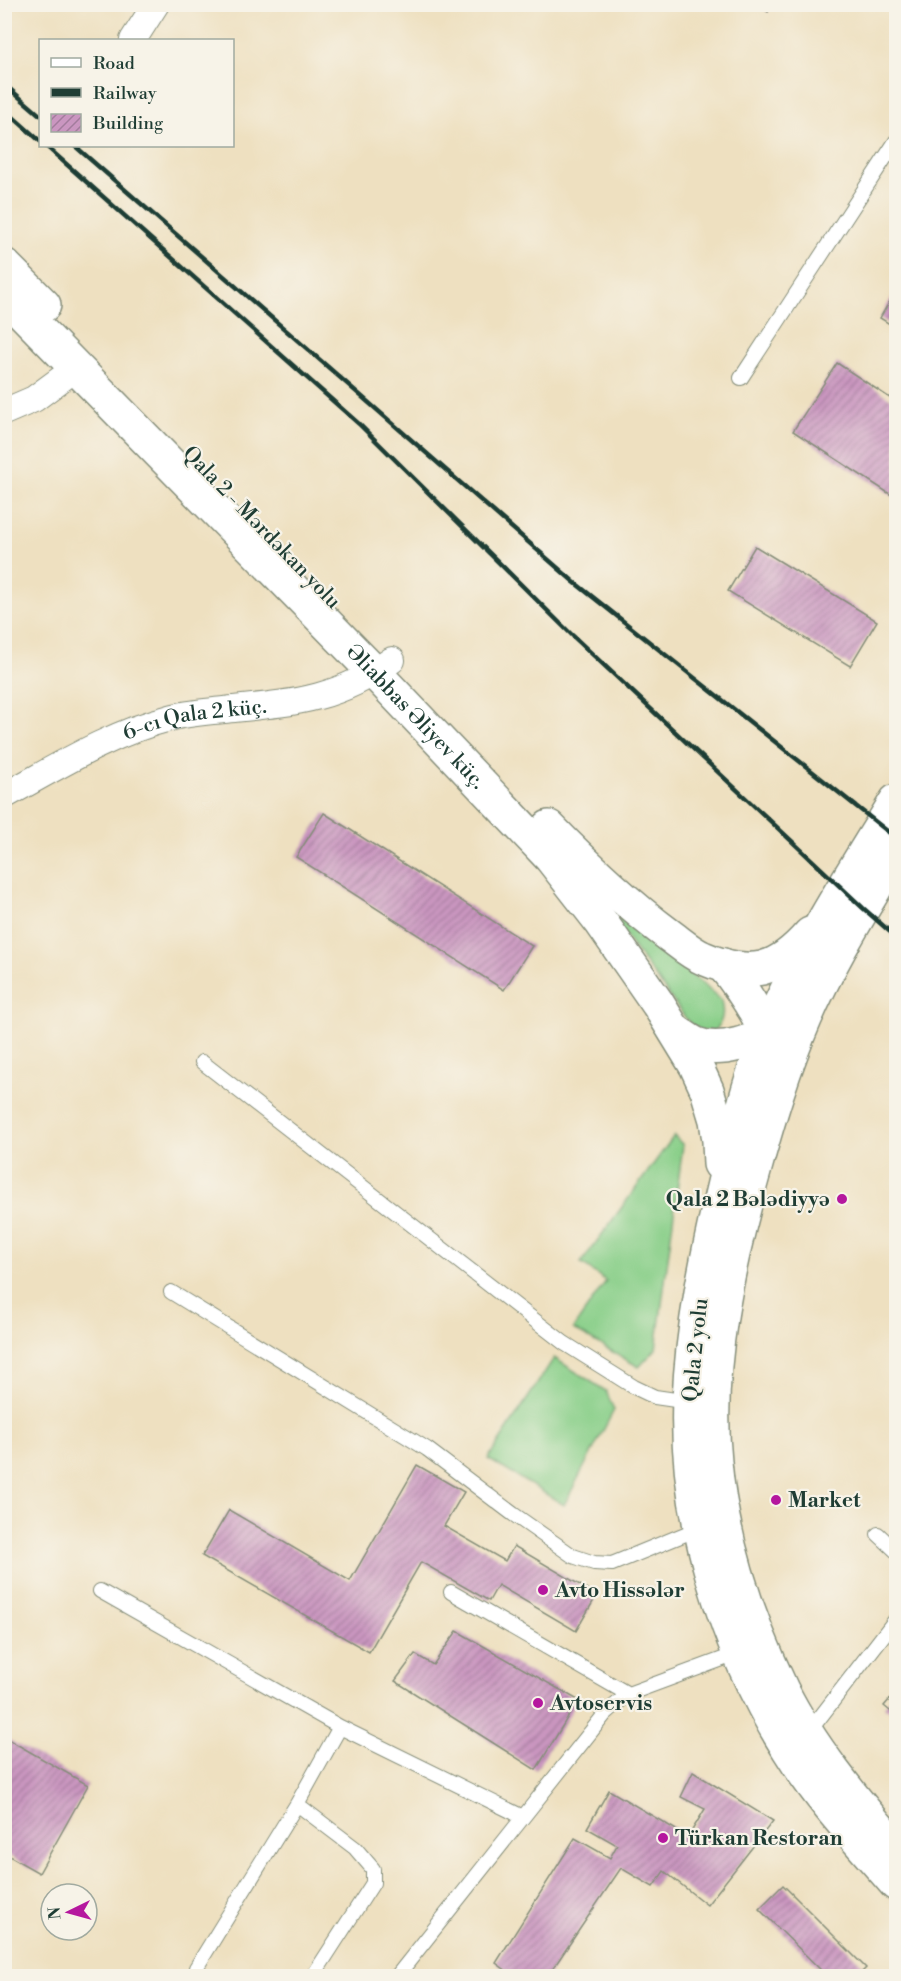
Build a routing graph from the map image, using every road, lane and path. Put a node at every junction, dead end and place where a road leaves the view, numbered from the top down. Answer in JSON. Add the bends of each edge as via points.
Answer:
{"nodes":[{"id":1,"x":156,"y":4,"type":"edge"},
{"id":2,"x":134,"y":39,"type":"edge"},
{"id":3,"x":897,"y":141,"type":"edge"},
{"id":4,"x":4,"y":265,"type":"edge"},
{"id":5,"x":4,"y":294,"type":"edge"},
{"id":6,"x":76,"y":368,"type":"junction"},
{"id":7,"x":741,"y":378,"type":"dead end"},
{"id":8,"x":4,"y":412,"type":"edge"},
{"id":9,"x":384,"y":667,"type":"junction"},
{"id":10,"x":4,"y":796,"type":"edge"},
{"id":11,"x":897,"y":801,"type":"edge"},
{"id":12,"x":897,"y":853,"type":"edge"},
{"id":13,"x":824,"y":920,"type":"junction"},
{"id":14,"x":723,"y":966,"type":"junction"},
{"id":15,"x":806,"y":1018,"type":"junction"},
{"id":16,"x":675,"y":1031,"type":"junction"},
{"id":17,"x":768,"y":1034,"type":"junction"},
{"id":18,"x":202,"y":1062,"type":"dead end"},
{"id":19,"x":786,"y":1068,"type":"junction"},
{"id":20,"x":720,"y":1202,"type":"junction"},
{"id":21,"x":171,"y":1292,"type":"dead end"},
{"id":22,"x":688,"y":1402,"type":"junction"},
{"id":23,"x":700,"y":1528,"type":"junction"},
{"id":24,"x":878,"y":1534,"type":"dead end"},
{"id":25,"x":897,"y":1551,"type":"edge"},
{"id":26,"x":100,"y":1591,"type":"dead end"},
{"id":27,"x":451,"y":1592,"type":"dead end"},
{"id":28,"x":897,"y":1619,"type":"edge"},
{"id":29,"x":739,"y":1653,"type":"junction"},
{"id":30,"x":628,"y":1694,"type":"junction"},
{"id":31,"x":340,"y":1727,"type":"junction"},
{"id":32,"x":808,"y":1733,"type":"junction"},
{"id":33,"x":297,"y":1804,"type":"junction"},
{"id":34,"x":523,"y":1817,"type":"junction"},
{"id":35,"x":897,"y":1848,"type":"edge"},
{"id":36,"x":897,"y":1884,"type":"edge"},
{"id":37,"x":196,"y":1968,"type":"dead end"},
{"id":38,"x":313,"y":1977,"type":"edge"},
{"id":39,"x":397,"y":1977,"type":"edge"}],
"edges":[{"from":1,"to":2,"type":"street"},
{"from":3,"to":7,"type":"lane"},
{"from":4,"to":9,"type":"main road","name":"Qala 2 - Mərdəkan yolu"},
{"from":5,"to":6,"type":"main road","name":"Əliabbas Əliyev küç."},
{"from":6,"to":8,"type":"street","via":[[34,399]]},
{"from":6,"to":9,"type":"main road","name":"Əliabbas Əliyev küç."},
{"from":9,"to":10,"type":"street","name":"6-cı Qala 2 küç.","via":[[350,687],[294,703],[170,718],[111,740]]},
{"from":9,"to":14,"type":"main road","name":"Qala 2 - Mərdəkan yolu","via":[[583,861],[657,926],[702,958]]},
{"from":9,"to":16,"type":"main road","name":"Əliabbas Əliyev küç.","via":[[551,858],[601,922]]},
{"from":11,"to":13,"type":"main road","name":"Qala 2 yolu"},
{"from":12,"to":15,"type":"main road","name":"Qala 2 yolu","via":[[845,939]]},
{"from":13,"to":14,"type":"main road","via":[[783,960],[762,968]]},
{"from":13,"to":17,"type":"main road","name":"Qala 2 yolu"},
{"from":14,"to":17,"type":"main road","via":[[757,1011]]},
{"from":15,"to":17,"type":"main road"},
{"from":15,"to":19,"type":"main road","name":"Qala 2 yolu"},
{"from":16,"to":17,"type":"main road","via":[[696,1044],[712,1047],[727,1047]]},
{"from":16,"to":20,"type":"main road","name":"Əliabbas Əliyev küç.","via":[[696,1066],[712,1105],[719,1141]]},
{"from":17,"to":19,"type":"main road"},
{"from":17,"to":20,"type":"main road","name":"Qala 2 yolu","via":[[740,1117]]},
{"from":18,"to":22,"type":"lane","via":[[564,1343],[634,1387],[655,1396]]},
{"from":19,"to":32,"type":"main road","name":"Qala 2 yolu","via":[[766,1128],[729,1272],[713,1404],[714,1462],[740,1584],[783,1691]]},
{"from":20,"to":22,"type":"main road","name":"Qala 2 yolu","via":[[705,1268]]},
{"from":21,"to":23,"type":"lane","via":[[427,1449],[573,1556],[612,1564]]},
{"from":22,"to":23,"type":"main road","name":"Qala 2 yolu","via":[[691,1466]]},
{"from":23,"to":29,"type":"main road","name":"Qala 2 yolu","via":[[717,1593]]},
{"from":24,"to":25,"type":"lane"},
{"from":26,"to":31,"type":"lane"},
{"from":27,"to":30,"type":"lane"},
{"from":28,"to":32,"type":"lane"},
{"from":29,"to":30,"type":"lane"},
{"from":29,"to":36,"type":"main road","name":"Qala 2 yolu","via":[[789,1750],[831,1809]]},
{"from":30,"to":34,"type":"lane","via":[[605,1714]]},
{"from":31,"to":33,"type":"lane"},
{"from":31,"to":34,"type":"lane"},
{"from":32,"to":35,"type":"main road","name":"Qala 2 yolu","via":[[851,1794]]},
{"from":33,"to":37,"type":"lane"},
{"from":33,"to":38,"type":"lane","via":[[355,1848],[373,1869],[373,1883]]},
{"from":34,"to":39,"type":"lane"}]}
